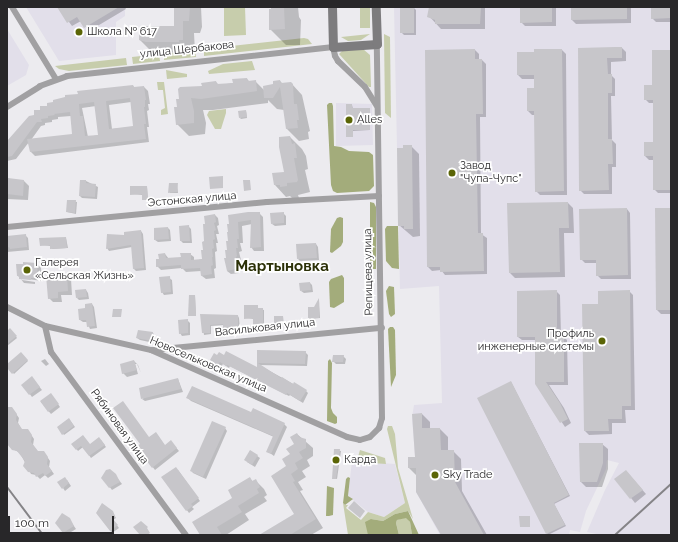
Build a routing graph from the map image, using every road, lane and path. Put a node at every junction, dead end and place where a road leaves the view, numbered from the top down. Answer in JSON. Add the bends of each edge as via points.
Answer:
{"nodes":[{"id":1,"x":12,"y":7,"type":"edge"},
{"id":2,"x":332,"y":7,"type":"edge"},
{"id":3,"x":376,"y":7,"type":"edge"},
{"id":4,"x":377,"y":44,"type":"junction"},
{"id":5,"x":333,"y":47,"type":"junction"},
{"id":6,"x":56,"y":79,"type":"junction"},
{"id":7,"x":7,"y":107,"type":"edge"},
{"id":8,"x":378,"y":107,"type":"junction"},
{"id":9,"x":379,"y":196,"type":"junction"},
{"id":10,"x":7,"y":227,"type":"edge"},
{"id":11,"x":7,"y":307,"type":"edge"},
{"id":12,"x":45,"y":326,"type":"junction"},
{"id":13,"x":382,"y":328,"type":"junction"},
{"id":14,"x":151,"y":350,"type":"junction"},
{"id":15,"x":374,"y":434,"type":"joint"},
{"id":16,"x":186,"y":535,"type":"edge"}],
"edges":[{"from":1,"to":6,"type":"street"},
{"from":2,"to":5,"type":"street"},
{"from":3,"to":4,"type":"street","name":"Репищева улица"},
{"from":4,"to":5,"type":"street","name":"улица Щербакова"},
{"from":4,"to":8,"type":"street","name":"Репищева улица"},
{"from":5,"to":6,"type":"street","name":"улица Щербакова"},
{"from":5,"to":8,"type":"street","via":[[334,56],[365,88]]},
{"from":6,"to":7,"type":"street","name":"улица Щербакова"},
{"from":8,"to":9,"type":"street","name":"Репищева улица"},
{"from":9,"to":10,"type":"street","name":"Эстонская улица","via":[[267,202]]},
{"from":9,"to":13,"type":"street","name":"Репищева улица"},
{"from":11,"to":12,"type":"street","name":"Новосельковская улица"},
{"from":12,"to":14,"type":"street","name":"Новосельковская улица"},
{"from":12,"to":16,"type":"street","name":"Рябиновая улица","via":[[51,352]]},
{"from":13,"to":14,"type":"street","name":"Васильковая улица"},
{"from":13,"to":15,"type":"street","name":"Репищева улица","via":[[382,418]]},
{"from":14,"to":15,"type":"street","name":"Новосельковская улица","via":[[347,437],[360,440]]}]}
